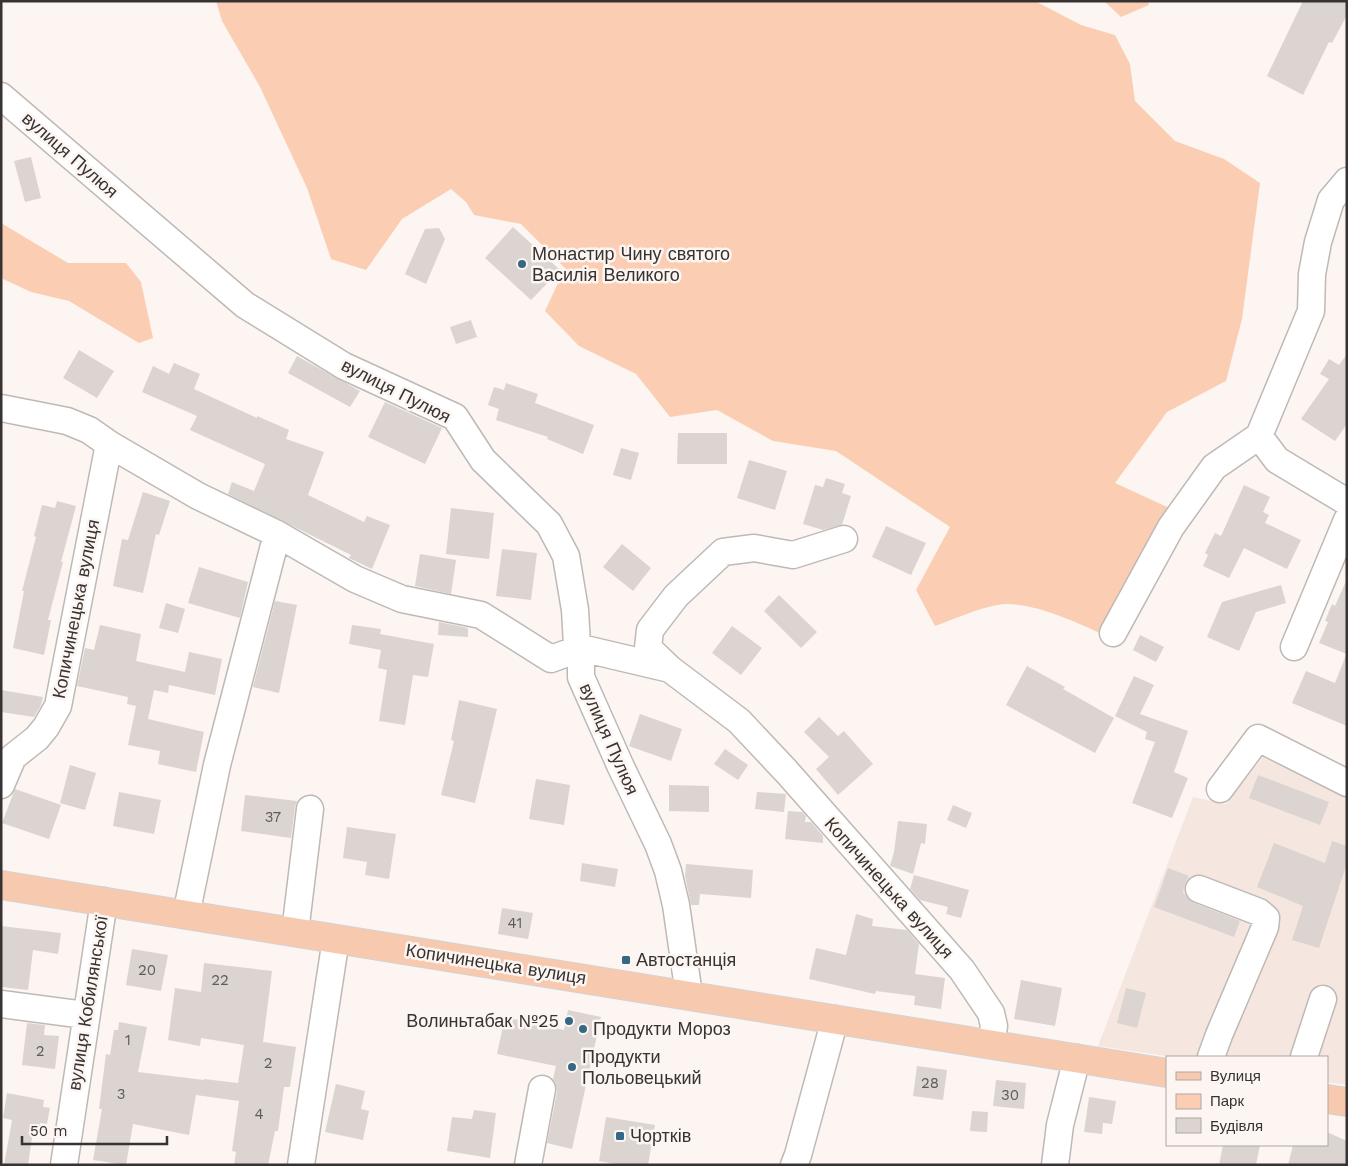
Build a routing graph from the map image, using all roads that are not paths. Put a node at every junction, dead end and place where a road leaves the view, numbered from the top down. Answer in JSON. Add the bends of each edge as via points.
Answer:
{"nodes":[{"id":1,"x":1,"y":96,"type":"edge"},
{"id":2,"x":1341,"y":196,"type":"edge"},
{"id":3,"x":1,"y":408,"type":"edge"},
{"id":4,"x":1259,"y":436,"type":"junction"},
{"id":5,"x":109,"y":444,"type":"junction"},
{"id":6,"x":1347,"y":502,"type":"edge"},
{"id":7,"x":1347,"y":520,"type":"edge"},
{"id":8,"x":277,"y":534,"type":"junction"},
{"id":9,"x":844,"y":538,"type":"dead end"},
{"id":10,"x":1113,"y":633,"type":"dead end"},
{"id":11,"x":1294,"y":647,"type":"dead end"},
{"id":12,"x":581,"y":648,"type":"junction"},
{"id":13,"x":670,"y":670,"type":"junction"},
{"id":14,"x":1347,"y":783,"type":"edge"},
{"id":15,"x":1,"y":785,"type":"edge"},
{"id":16,"x":1220,"y":788,"type":"dead end"},
{"id":17,"x":310,"y":809,"type":"dead end"},
{"id":18,"x":1,"y":885,"type":"edge"},
{"id":19,"x":1199,"y":889,"type":"dead end"},
{"id":20,"x":104,"y":901,"type":"junction"},
{"id":21,"x":186,"y":915,"type":"junction"},
{"id":22,"x":295,"y":932,"type":"junction"},
{"id":23,"x":336,"y":939,"type":"junction"},
{"id":24,"x":689,"y":995,"type":"junction"},
{"id":25,"x":1323,"y":999,"type":"dead end"},
{"id":26,"x":1,"y":1004,"type":"edge"},
{"id":27,"x":85,"y":1015,"type":"junction"},
{"id":28,"x":835,"y":1019,"type":"junction"},
{"id":29,"x":992,"y":1044,"type":"junction"},
{"id":30,"x":1211,"y":1056,"type":"edge"},
{"id":31,"x":1304,"y":1056,"type":"edge"},
{"id":32,"x":1077,"y":1058,"type":"junction"},
{"id":33,"x":1166,"y":1073,"type":"edge"},
{"id":34,"x":542,"y":1089,"type":"dead end"},
{"id":35,"x":1328,"y":1099,"type":"edge"},
{"id":36,"x":1347,"y":1102,"type":"edge"},
{"id":37,"x":304,"y":1164,"type":"edge"},
{"id":38,"x":64,"y":1165,"type":"edge"},
{"id":39,"x":528,"y":1165,"type":"edge"},
{"id":40,"x":794,"y":1165,"type":"edge"},
{"id":41,"x":1055,"y":1165,"type":"edge"}],
"edges":[{"from":1,"to":12,"type":"street","name":"вулиця Пулюя","via":[[245,305],[344,366],[455,417],[483,460],[549,524],[566,556],[577,645]]},
{"from":2,"to":4,"type":"street","via":[[1318,242],[1312,274],[1311,312]]},
{"from":3,"to":5,"type":"street","via":[[67,421],[89,430]]},
{"from":4,"to":6,"type":"street","via":[[1277,460]]},
{"from":4,"to":10,"type":"street","via":[[1214,467],[1171,527]]},
{"from":5,"to":8,"type":"street","via":[[198,496]]},
{"from":5,"to":15,"type":"street","name":"Копичинецька вулиця","via":[[58,706],[37,738],[13,757]]},
{"from":7,"to":11,"type":"street"},
{"from":8,"to":12,"type":"street","via":[[354,578],[402,599],[481,615],[551,660]]},
{"from":8,"to":21,"type":"street","via":[[217,765]]},
{"from":9,"to":13,"type":"street","via":[[793,554],[754,548],[723,552],[676,596],[650,630],[648,648]]},
{"from":12,"to":13,"type":"street","name":"Копичинецька вулиця"},
{"from":12,"to":24,"type":"street","name":"вулиця Пулюя","via":[[581,677],[668,871]]},
{"from":13,"to":29,"type":"street","name":"Копичинецька вулиця","via":[[738,721],[786,770],[956,963],[991,1014],[994,1026]]},
{"from":14,"to":16,"type":"street","via":[[1258,738]]},
{"from":17,"to":22,"type":"street"},
{"from":18,"to":20,"type":"main road","name":"Копичинецька вулиця"},
{"from":19,"to":30,"type":"street","via":[[1259,912],[1266,918]]},
{"from":20,"to":21,"type":"main road","name":"Копичинецька вулиця"},
{"from":20,"to":27,"type":"street","name":"вулиця Кобилянської"},
{"from":21,"to":22,"type":"main road","name":"Копичинецька вулиця"},
{"from":22,"to":23,"type":"main road","name":"Копичинецька вулиця"},
{"from":23,"to":24,"type":"main road","name":"Копичинецька вулиця"},
{"from":23,"to":37,"type":"street"},
{"from":24,"to":28,"type":"main road","name":"Копичинецька вулиця"},
{"from":25,"to":31,"type":"street"},
{"from":26,"to":27,"type":"street"},
{"from":27,"to":38,"type":"street","name":"вулиця Кобилянської"},
{"from":28,"to":29,"type":"main road","name":"Копичинецька вулиця"},
{"from":28,"to":40,"type":"street"},
{"from":29,"to":32,"type":"main road","name":"Копичинецька вулиця"},
{"from":32,"to":33,"type":"main road","name":"Копичинецька вулиця"},
{"from":32,"to":41,"type":"street","via":[[1060,1125]]},
{"from":34,"to":39,"type":"street"},
{"from":35,"to":36,"type":"main road"}]}
